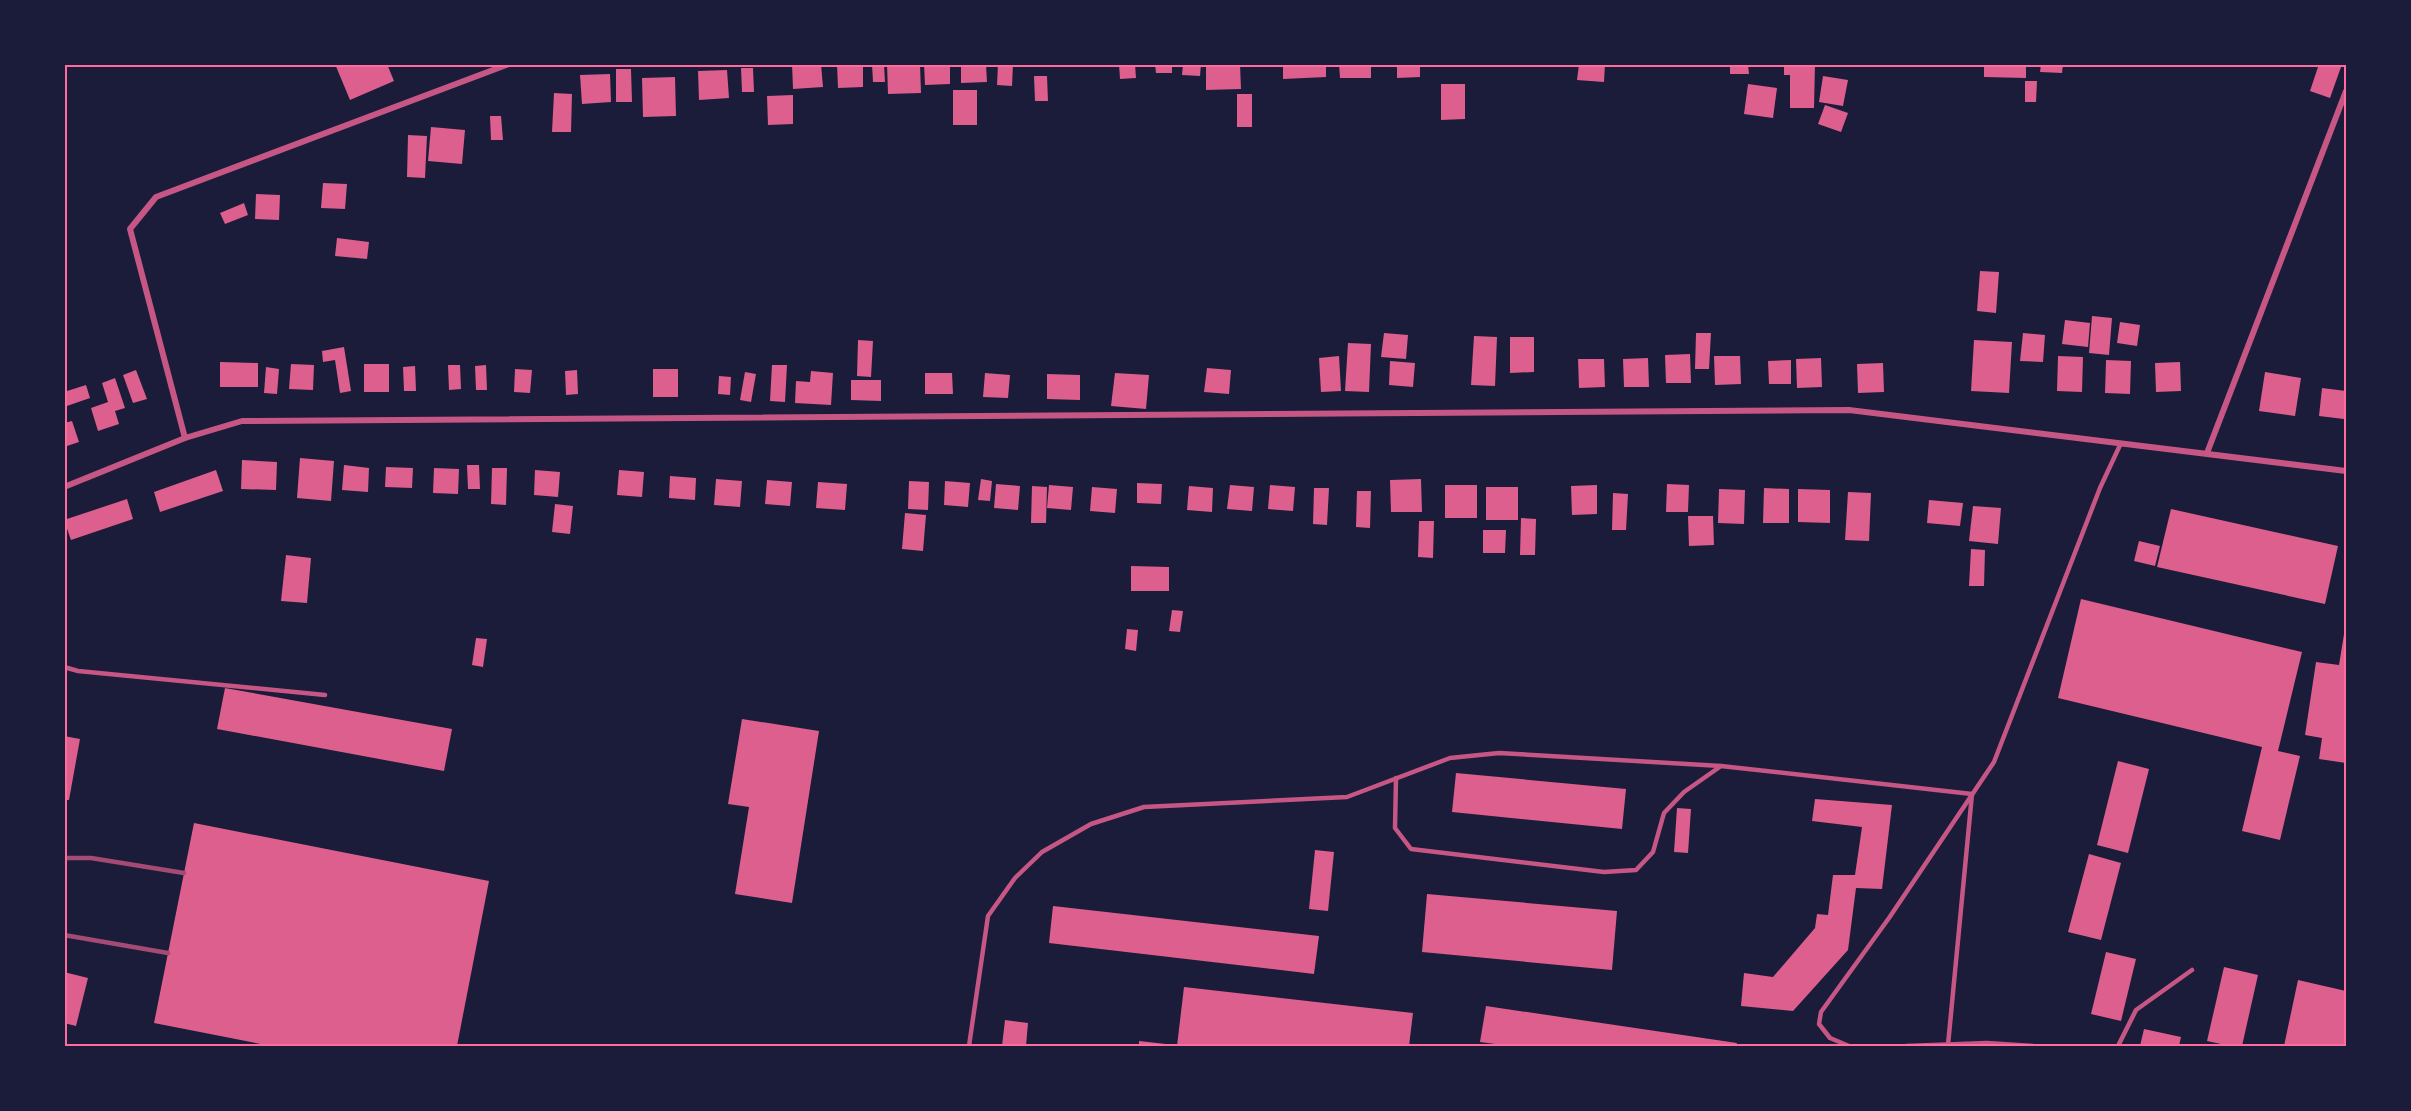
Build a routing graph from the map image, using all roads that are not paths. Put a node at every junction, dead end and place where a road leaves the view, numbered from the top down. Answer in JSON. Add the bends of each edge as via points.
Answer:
{"nodes":[{"id":1,"x":508,"y":64,"type":"edge"},
{"id":2,"x":2346,"y":91,"type":"edge"},
{"id":3,"x":185,"y":438,"type":"junction"},
{"id":4,"x":2121,"y":443,"type":"junction"},
{"id":5,"x":2207,"y":453,"type":"junction"},
{"id":6,"x":2346,"y":471,"type":"edge"},
{"id":7,"x":64,"y":487,"type":"edge"},
{"id":8,"x":64,"y":667,"type":"edge"},
{"id":9,"x":325,"y":695,"type":"dead end"},
{"id":10,"x":1721,"y":766,"type":"junction"},
{"id":11,"x":1396,"y":778,"type":"junction"},
{"id":12,"x":1972,"y":794,"type":"junction"},
{"id":13,"x":2192,"y":970,"type":"dead end"},
{"id":14,"x":1948,"y":1045,"type":"junction"},
{"id":15,"x":969,"y":1047,"type":"edge"},
{"id":16,"x":1849,"y":1047,"type":"edge"},
{"id":17,"x":1906,"y":1047,"type":"edge"},
{"id":18,"x":2033,"y":1047,"type":"edge"},
{"id":19,"x":2118,"y":1047,"type":"edge"}],
"edges":[{"from":1,"to":3,"type":"street","via":[[156,197],[130,229]]},
{"from":2,"to":5,"type":"street"},
{"from":3,"to":4,"type":"street","via":[[242,421],[1850,410]]},
{"from":3,"to":7,"type":"street"},
{"from":4,"to":5,"type":"street"},
{"from":4,"to":12,"type":"lane","via":[[1994,762]]},
{"from":5,"to":6,"type":"street"},
{"from":8,"to":9,"type":"lane"},
{"from":10,"to":11,"type":"lane","via":[[1498,753],[1450,758]]},
{"from":10,"to":11,"type":"lane","via":[[1684,792],[1664,813],[1653,852],[1636,870],[1604,872],[1411,849],[1395,828]]},
{"from":10,"to":12,"type":"lane"},
{"from":11,"to":15,"type":"lane","via":[[1347,797],[1144,807],[1091,824],[1041,852],[988,916]]},
{"from":12,"to":14,"type":"lane"},
{"from":12,"to":16,"type":"lane","via":[[1821,1012],[1819,1024],[1830,1038]]},
{"from":13,"to":19,"type":"lane","via":[[2136,1010]]},
{"from":14,"to":17,"type":"lane"},
{"from":14,"to":18,"type":"lane"}]}
